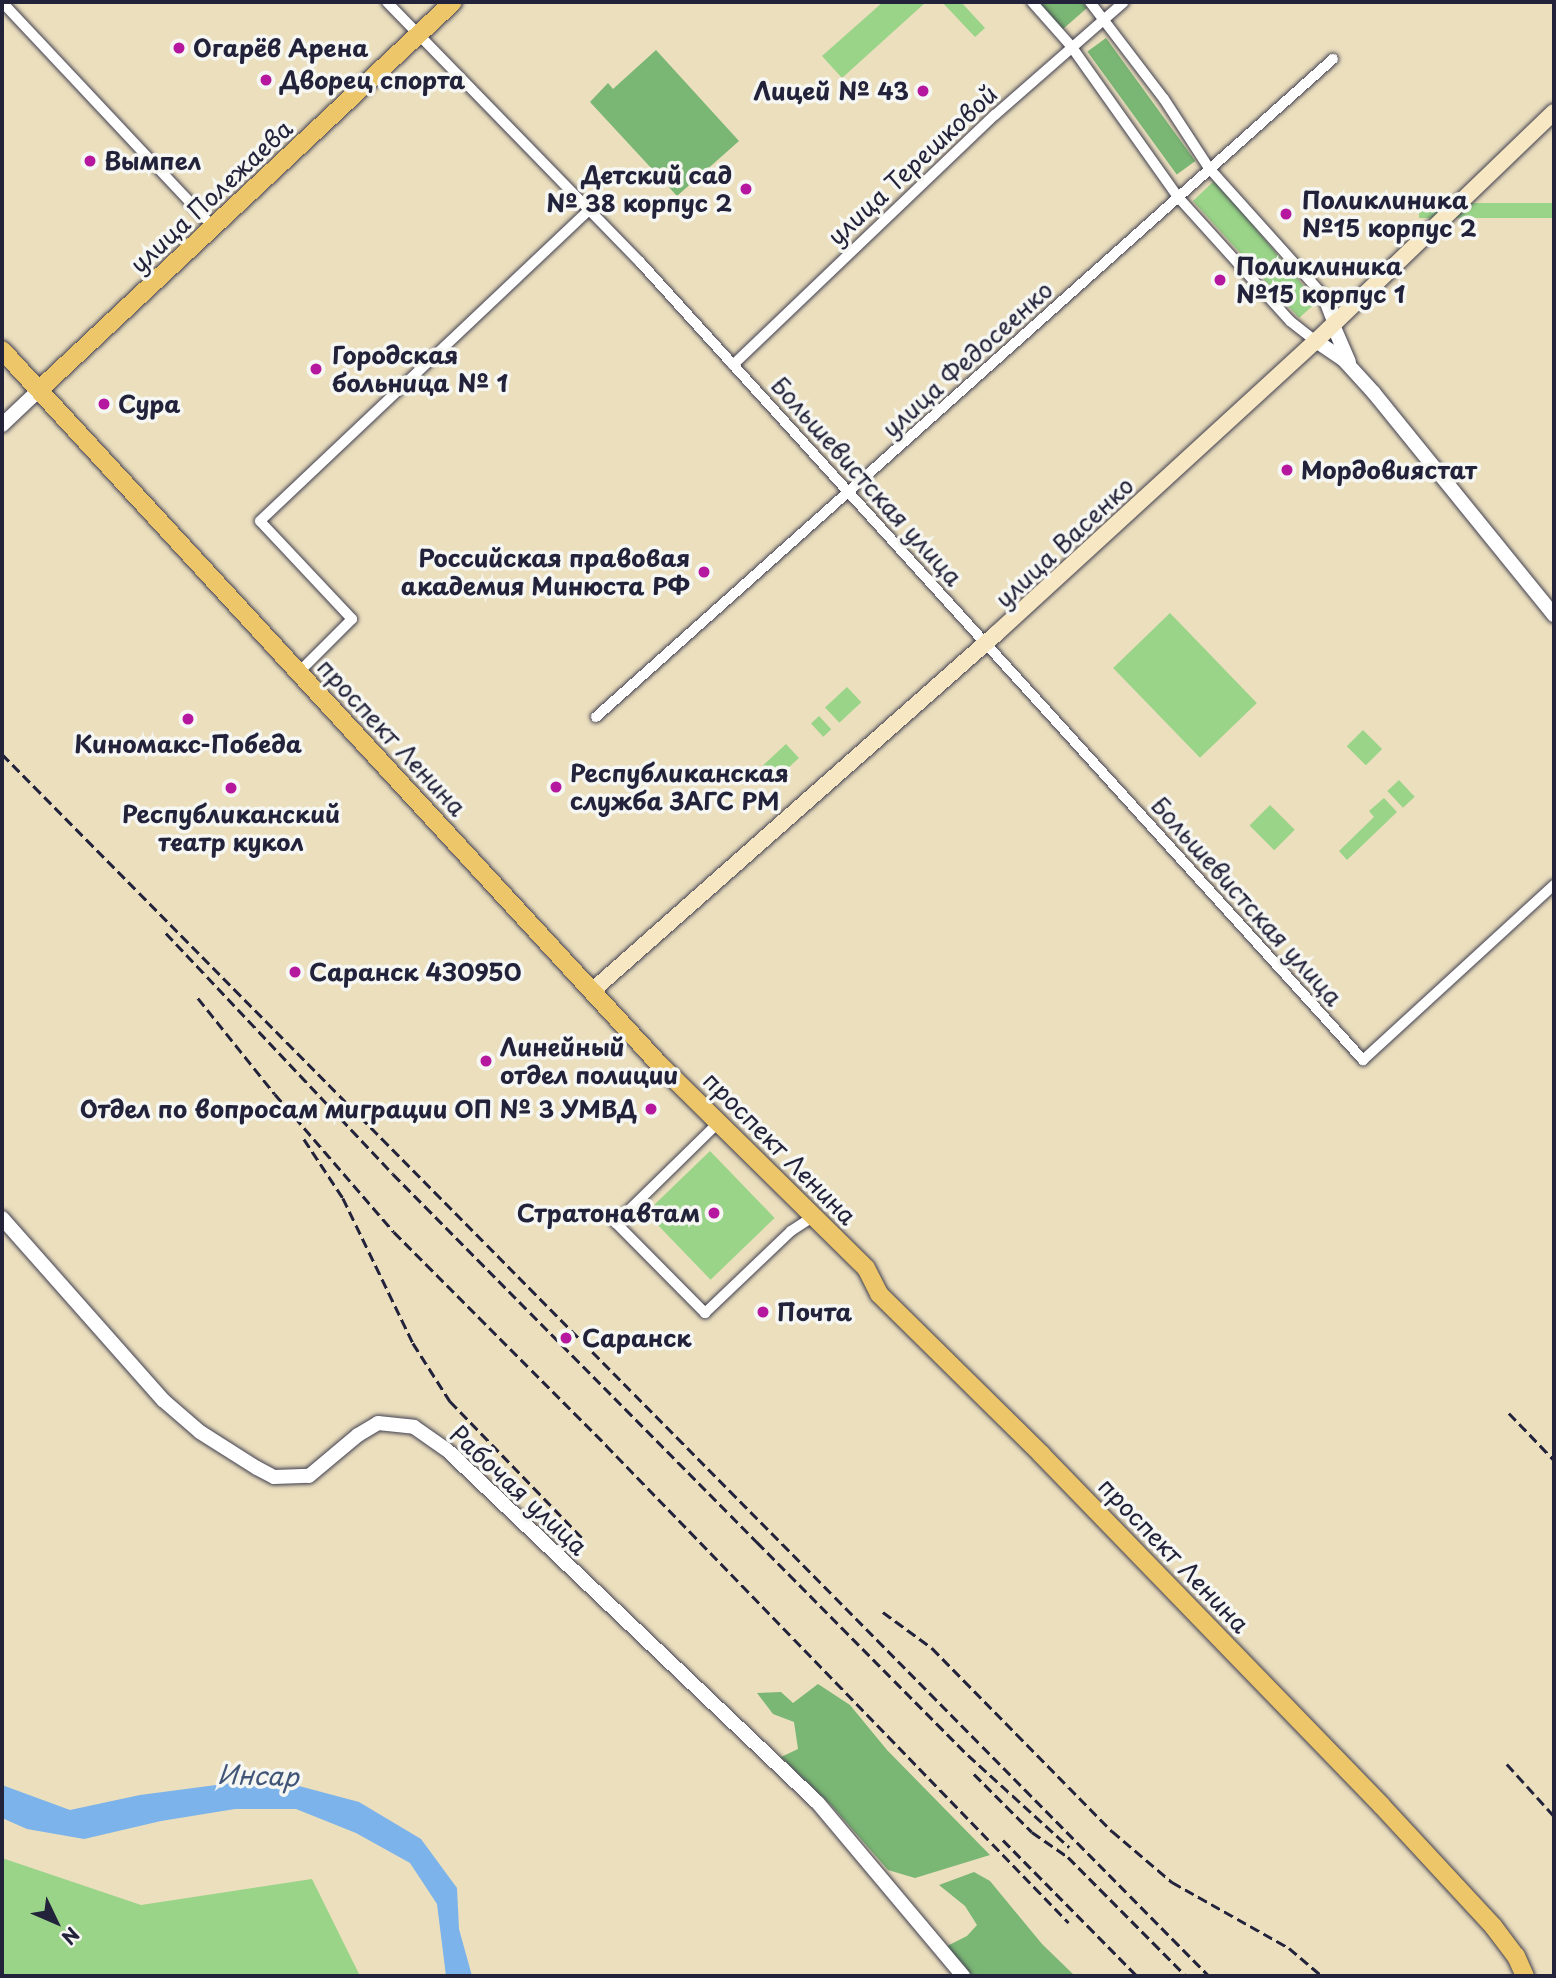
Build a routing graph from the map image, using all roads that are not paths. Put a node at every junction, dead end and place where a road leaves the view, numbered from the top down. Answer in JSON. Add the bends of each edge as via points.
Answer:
{"nodes":[{"id":1,"x":2,"y":2,"type":"edge"},
{"id":2,"x":387,"y":2,"type":"edge"},
{"id":3,"x":453,"y":2,"type":"edge"},
{"id":4,"x":1032,"y":2,"type":"edge"},
{"id":5,"x":1090,"y":2,"type":"edge"},
{"id":6,"x":1125,"y":2,"type":"edge"},
{"id":7,"x":1106,"y":19,"type":"junction"},
{"id":8,"x":418,"y":34,"type":"junction"},
{"id":9,"x":1071,"y":46,"type":"junction"},
{"id":10,"x":1334,"y":59,"type":"dead end"},
{"id":11,"x":1554,"y":112,"type":"edge"},
{"id":12,"x":1209,"y":168,"type":"junction"},
{"id":13,"x":1178,"y":197,"type":"junction"},
{"id":14,"x":589,"y":210,"type":"junction"},
{"id":15,"x":214,"y":228,"type":"junction"},
{"id":16,"x":1333,"y":325,"type":"junction"},
{"id":17,"x":1317,"y":341,"type":"junction"},
{"id":18,"x":2,"y":350,"type":"edge"},
{"id":19,"x":733,"y":365,"type":"junction"},
{"id":20,"x":1351,"y":366,"type":"junction"},
{"id":21,"x":38,"y":390,"type":"junction"},
{"id":22,"x":2,"y":425,"type":"edge"},
{"id":23,"x":848,"y":492,"type":"junction"},
{"id":24,"x":1554,"y":615,"type":"edge"},
{"id":25,"x":986,"y":644,"type":"junction"},
{"id":26,"x":299,"y":672,"type":"junction"},
{"id":27,"x":596,"y":717,"type":"dead end"},
{"id":28,"x":1554,"y":885,"type":"edge"},
{"id":29,"x":592,"y":991,"type":"junction"},
{"id":30,"x":720,"y":1121,"type":"junction"},
{"id":31,"x":814,"y":1216,"type":"junction"},
{"id":32,"x":2,"y":1218,"type":"edge"},
{"id":33,"x":963,"y":1976,"type":"edge"},
{"id":34,"x":1525,"y":1976,"type":"edge"}],
"edges":[{"from":1,"to":15,"type":"street"},
{"from":2,"to":8,"type":"street","name":"Большевистская улица"},
{"from":3,"to":8,"type":"main road","name":"улица Полежаева"},
{"from":4,"to":9,"type":"street"},
{"from":5,"to":7,"type":"street"},
{"from":6,"to":7,"type":"street","name":"улица Терешковой"},
{"from":7,"to":9,"type":"street","name":"улица Терешковой"},
{"from":7,"to":12,"type":"street"},
{"from":8,"to":14,"type":"street","name":"Большевистская улица"},
{"from":8,"to":15,"type":"main road","name":"улица Полежаева"},
{"from":9,"to":13,"type":"street"},
{"from":9,"to":19,"type":"street","name":"улица Терешковой"},
{"from":10,"to":12,"type":"street","name":"улица Федосеенко"},
{"from":11,"to":16,"type":"main road","name":"улица Васенко"},
{"from":12,"to":13,"type":"street","name":"улица Федосеенко"},
{"from":12,"to":16,"type":"street","via":[[1321,293]]},
{"from":13,"to":17,"type":"street","via":[[1290,321]]},
{"from":13,"to":23,"type":"street","name":"улица Федосеенко"},
{"from":14,"to":19,"type":"street","name":"Большевистская улица"},
{"from":14,"to":26,"type":"street","via":[[260,521],[352,619]]},
{"from":15,"to":21,"type":"main road","name":"улица Полежаева"},
{"from":16,"to":17,"type":"main road","name":"улица Васенко"},
{"from":16,"to":20,"type":"street"},
{"from":17,"to":20,"type":"street"},
{"from":17,"to":25,"type":"main road","name":"улица Васенко"},
{"from":18,"to":21,"type":"main road","name":"проспект Ленина"},
{"from":19,"to":23,"type":"street","name":"Большевистская улица"},
{"from":20,"to":24,"type":"street"},
{"from":21,"to":22,"type":"street","name":"улица Полежаева"},
{"from":21,"to":26,"type":"main road","name":"проспект Ленина"},
{"from":23,"to":25,"type":"street","name":"Большевистская улица"},
{"from":23,"to":27,"type":"street","name":"улица Федосеенко"},
{"from":25,"to":28,"type":"street","name":"Большевистская улица","via":[[1363,1060]]},
{"from":25,"to":29,"type":"main road","name":"улица Васенко"},
{"from":26,"to":29,"type":"main road","name":"проспект Ленина"},
{"from":29,"to":30,"type":"main road","name":"проспект Ленина"},
{"from":30,"to":31,"type":"main road","name":"проспект Ленина"},
{"from":30,"to":31,"type":"street","via":[[616,1223],[705,1314],[791,1231]]},
{"from":31,"to":34,"type":"main road","name":"проспект Ленина","via":[[866,1268],[879,1294],[1381,1805],[1493,1926]]},
{"from":32,"to":33,"type":"street","name":"Рабочая улица","via":[[163,1401],[200,1432],[274,1477],[309,1476],[379,1423],[414,1427],[447,1450],[818,1803]]}]}
